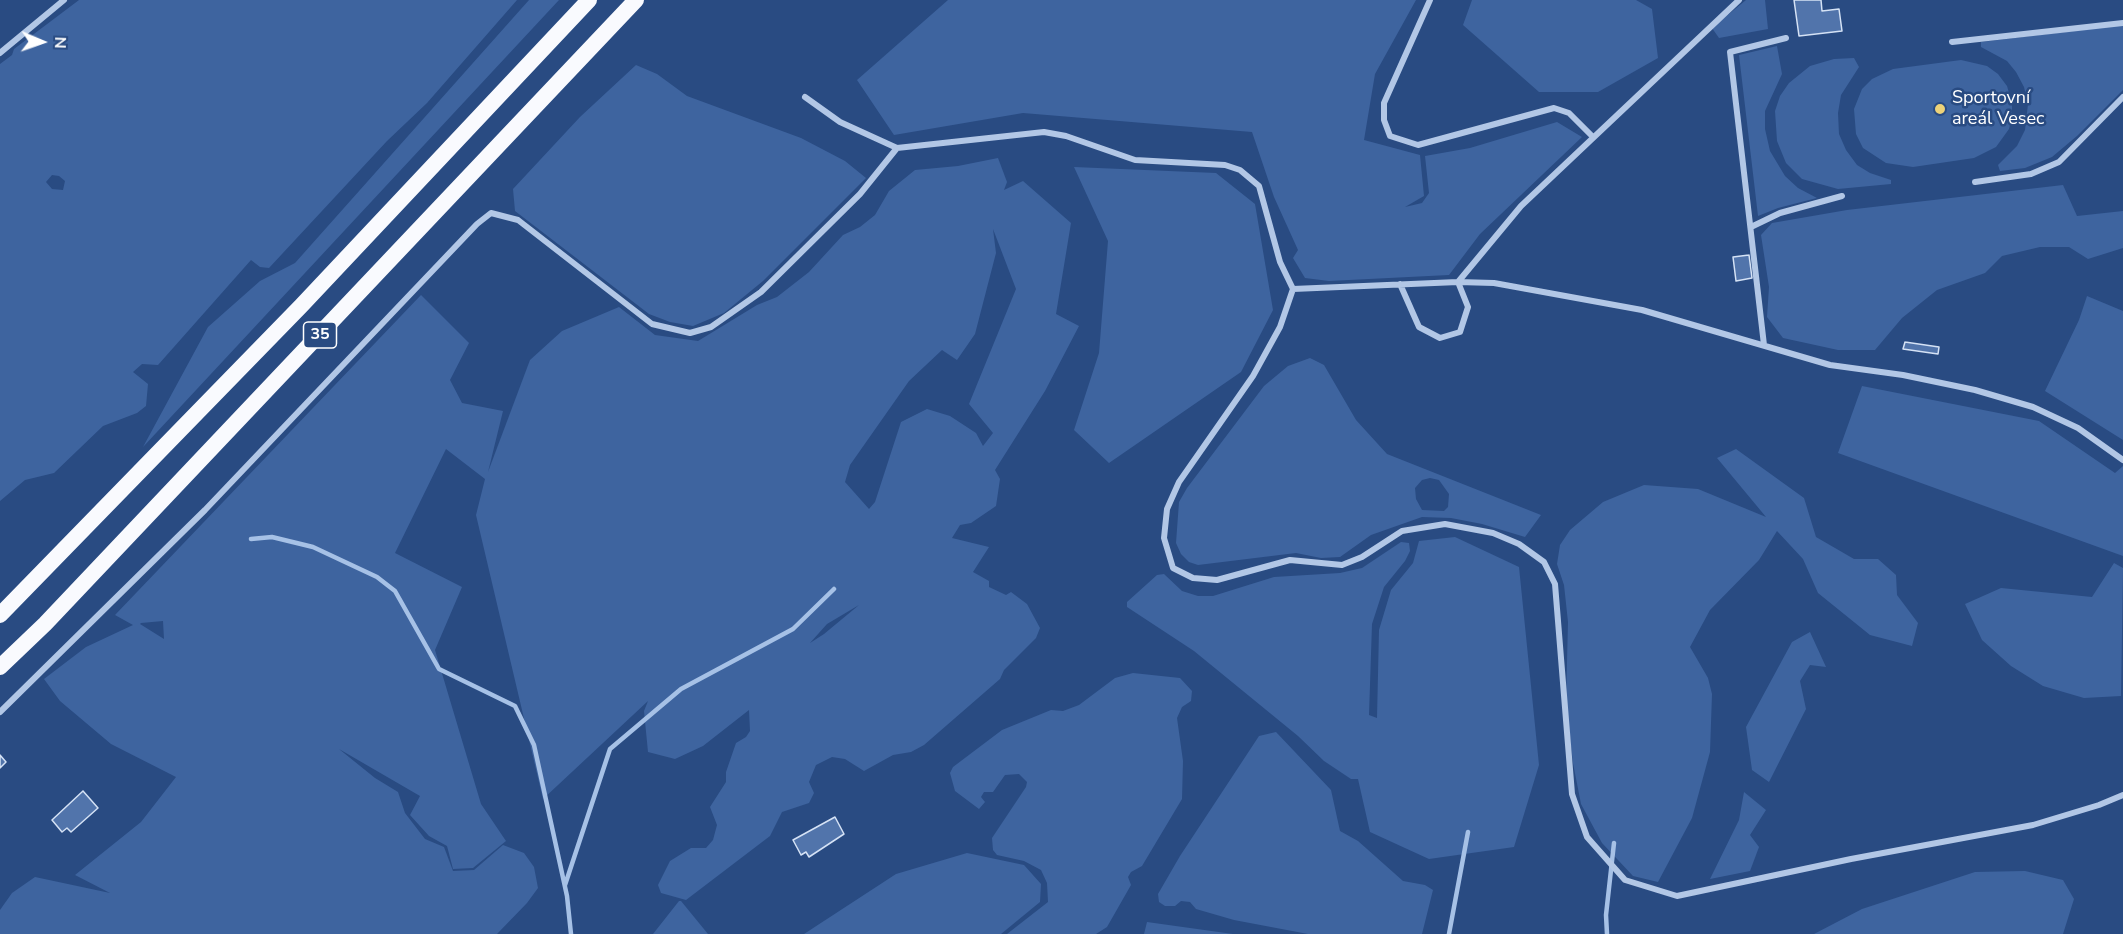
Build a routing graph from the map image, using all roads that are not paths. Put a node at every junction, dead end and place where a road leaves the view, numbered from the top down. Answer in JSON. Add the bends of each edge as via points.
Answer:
{"nodes":[{"id":1,"x":64,"y":0,"type":"edge"},
{"id":2,"x":589,"y":0,"type":"edge"},
{"id":3,"x":636,"y":0,"type":"edge"},
{"id":4,"x":1430,"y":0,"type":"edge"},
{"id":5,"x":1739,"y":0,"type":"edge"},
{"id":6,"x":2123,"y":23,"type":"edge"},
{"id":7,"x":1786,"y":38,"type":"dead end"},
{"id":8,"x":1952,"y":42,"type":"dead end"},
{"id":9,"x":1,"y":50,"type":"edge"},
{"id":10,"x":805,"y":97,"type":"dead end"},
{"id":11,"x":2123,"y":97,"type":"edge"},
{"id":12,"x":1593,"y":137,"type":"junction"},
{"id":13,"x":897,"y":148,"type":"junction"},
{"id":14,"x":1975,"y":182,"type":"dead end"},
{"id":15,"x":1842,"y":196,"type":"dead end"},
{"id":16,"x":1751,"y":227,"type":"junction"},
{"id":17,"x":1458,"y":282,"type":"junction"},
{"id":18,"x":1400,"y":284,"type":"junction"},
{"id":19,"x":1293,"y":290,"type":"junction"},
{"id":20,"x":1764,"y":345,"type":"junction"},
{"id":21,"x":2123,"y":460,"type":"edge"},
{"id":22,"x":0,"y":615,"type":"edge"},
{"id":23,"x":0,"y":667,"type":"edge"},
{"id":24,"x":0,"y":712,"type":"edge"},
{"id":25,"x":2123,"y":795,"type":"edge"}],
"edges":[{"from":1,"to":9,"type":"street"},
{"from":2,"to":22,"type":"highway","number":"35","via":[[302,306]]},
{"from":3,"to":23,"type":"highway","number":"35"},
{"from":4,"to":12,"type":"street","via":[[1384,103],[1384,120],[1390,136],[1418,146],[1554,108],[1569,113]]},
{"from":5,"to":12,"type":"street"},
{"from":6,"to":8,"type":"street"},
{"from":7,"to":16,"type":"street","via":[[1730,52]]},
{"from":10,"to":13,"type":"street","via":[[840,122]]},
{"from":11,"to":14,"type":"street","via":[[2060,162],[2031,174]]},
{"from":12,"to":17,"type":"street","via":[[1521,206]]},
{"from":13,"to":19,"type":"street","via":[[1044,132],[1136,160],[1225,165],[1240,170],[1258,186],[1280,262]]},
{"from":13,"to":24,"type":"street","via":[[860,194],[761,292],[711,327],[690,333],[652,324],[518,220],[491,213],[205,510]]},
{"from":15,"to":16,"type":"street","via":[[1780,213]]},
{"from":16,"to":20,"type":"street"},
{"from":17,"to":18,"type":"street"},
{"from":17,"to":18,"type":"street","via":[[1468,307],[1460,332],[1440,338],[1419,327]]},
{"from":17,"to":20,"type":"street","via":[[1505,285],[1642,310]]},
{"from":18,"to":19,"type":"street"},
{"from":19,"to":25,"type":"street","via":[[1280,327],[1253,376],[1179,482],[1167,509],[1164,538],[1173,568],[1193,578],[1217,579],[1290,560],[1342,565],[1402,531],[1445,524],[1493,533],[1519,544],[1544,562],[1555,584],[1572,794],[1587,837],[1625,880],[1677,896],[2033,825]]},
{"from":20,"to":21,"type":"street","via":[[1830,365],[1903,375],[2033,407],[2078,428]]}]}
